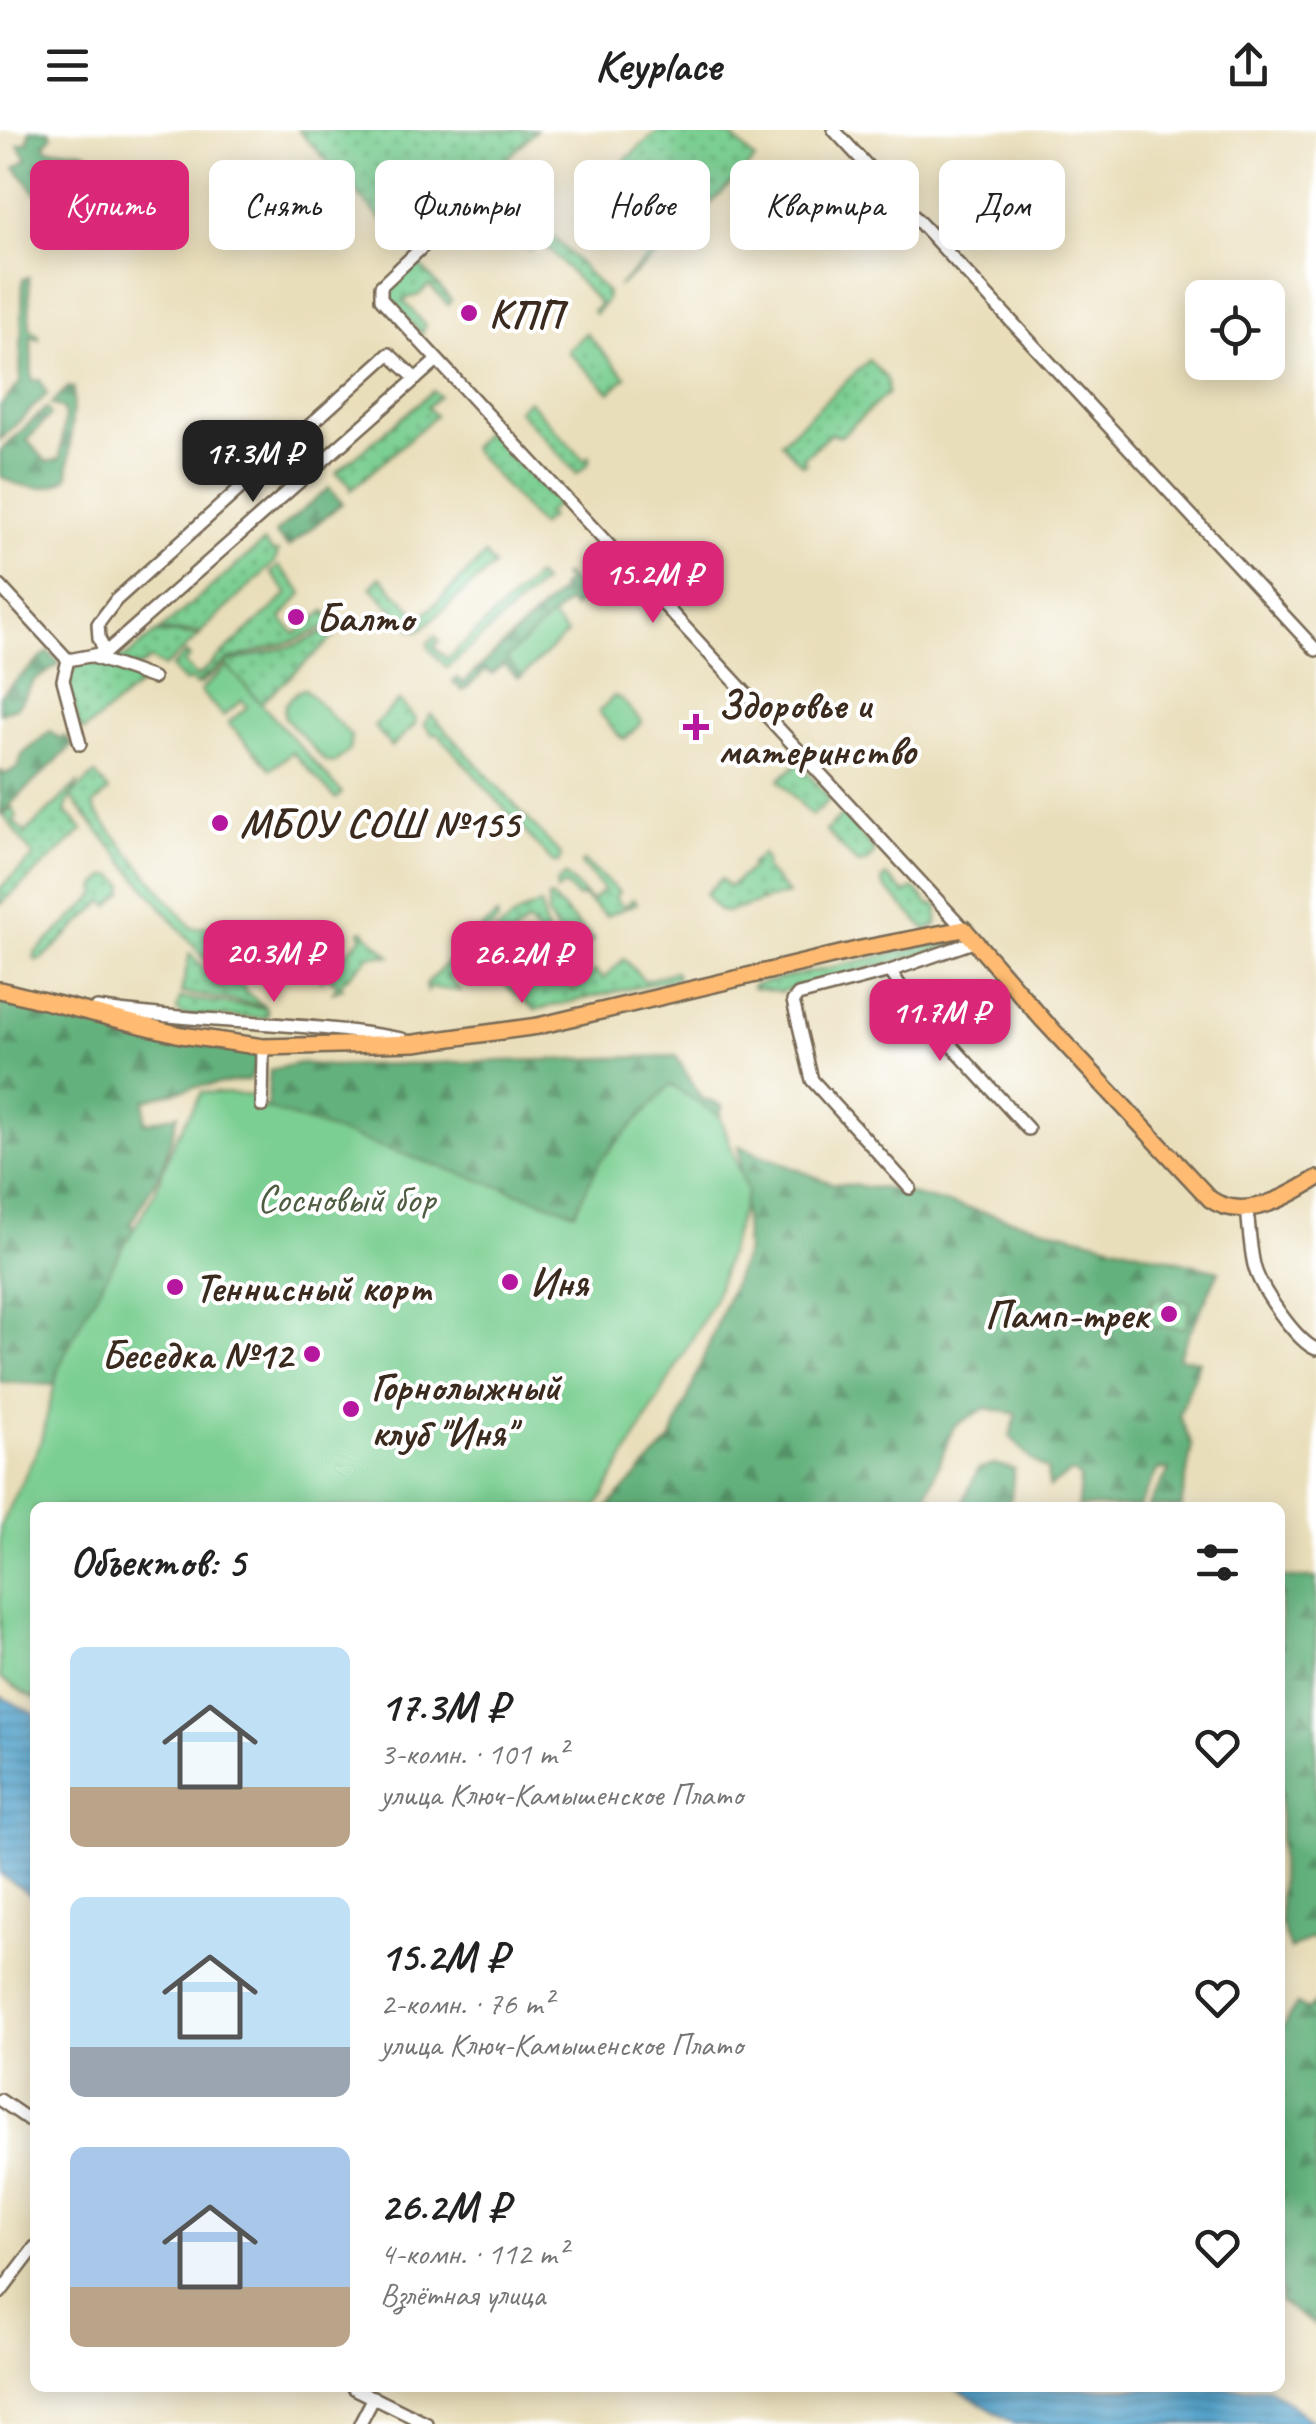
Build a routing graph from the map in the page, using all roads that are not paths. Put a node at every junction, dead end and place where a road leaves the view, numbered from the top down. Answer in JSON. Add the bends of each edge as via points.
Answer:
{"nodes":[{"id":1,"x":834,"y":130,"type":"edge"},
{"id":2,"x":421,"y":250,"type":"edge"},
{"id":3,"x":436,"y":362,"type":"junction"},
{"id":4,"x":416,"y":379,"type":"junction"},
{"id":5,"x":0,"y":586,"type":"edge"},
{"id":6,"x":1316,"y":650,"type":"edge"},
{"id":7,"x":99,"y":655,"type":"junction"},
{"id":8,"x":68,"y":660,"type":"junction"},
{"id":9,"x":153,"y":678,"type":"dead end"},
{"id":10,"x":80,"y":744,"type":"dead end"},
{"id":11,"x":944,"y":906,"type":"junction"},
{"id":12,"x":930,"y":934,"type":"junction"},
{"id":13,"x":970,"y":935,"type":"junction"},
{"id":14,"x":890,"y":971,"type":"junction"},
{"id":15,"x":0,"y":990,"type":"edge"},
{"id":16,"x":72,"y":1007,"type":"junction"},
{"id":17,"x":416,"y":1043,"type":"junction"},
{"id":18,"x":263,"y":1047,"type":"junction"},
{"id":19,"x":262,"y":1106,"type":"dead end"},
{"id":20,"x":1028,"y":1129,"type":"dead end"},
{"id":21,"x":1316,"y":1180,"type":"edge"},
{"id":22,"x":910,"y":1188,"type":"dead end"},
{"id":23,"x":1247,"y":1208,"type":"junction"},
{"id":24,"x":1316,"y":1349,"type":"edge"},
{"id":25,"x":0,"y":2100,"type":"edge"},
{"id":26,"x":30,"y":2121,"type":"edge"},
{"id":27,"x":30,"y":2253,"type":"edge"},
{"id":28,"x":0,"y":2293,"type":"edge"},
{"id":29,"x":363,"y":2392,"type":"edge"},
{"id":30,"x":374,"y":2397,"type":"junction"},
{"id":31,"x":360,"y":2424,"type":"edge"},
{"id":32,"x":427,"y":2424,"type":"edge"}],
"edges":[{"from":1,"to":6,"type":"street"},
{"from":2,"to":3,"type":"street","via":[[380,290],[382,301]]},
{"from":3,"to":4,"type":"street"},
{"from":3,"to":11,"type":"street"},
{"from":4,"to":7,"type":"street"},
{"from":4,"to":7,"type":"street","via":[[389,354],[116,600],[98,624]]},
{"from":5,"to":8,"type":"street"},
{"from":7,"to":8,"type":"street"},
{"from":7,"to":9,"type":"street"},
{"from":8,"to":10,"type":"street","via":[[64,680]]},
{"from":11,"to":12,"type":"street","via":[[944,922]]},
{"from":11,"to":13,"type":"street"},
{"from":12,"to":13,"type":"main road"},
{"from":12,"to":17,"type":"main road","via":[[538,1026]]},
{"from":13,"to":14,"type":"street"},
{"from":13,"to":23,"type":"main road","via":[[1210,1199]]},
{"from":14,"to":20,"type":"street"},
{"from":14,"to":22,"type":"street","via":[[798,995],[792,1006],[812,1080]]},
{"from":15,"to":16,"type":"main road"},
{"from":16,"to":17,"type":"street","via":[[361,1031]]},
{"from":16,"to":18,"type":"main road","via":[[180,1035]]},
{"from":17,"to":18,"type":"main road"},
{"from":18,"to":19,"type":"street"},
{"from":21,"to":23,"type":"main road"},
{"from":23,"to":24,"type":"street","via":[[1254,1267],[1292,1327]]},
{"from":25,"to":26,"type":"street"},
{"from":27,"to":28,"type":"street"},
{"from":29,"to":30,"type":"street"},
{"from":30,"to":31,"type":"street"},
{"from":30,"to":32,"type":"street"}]}
